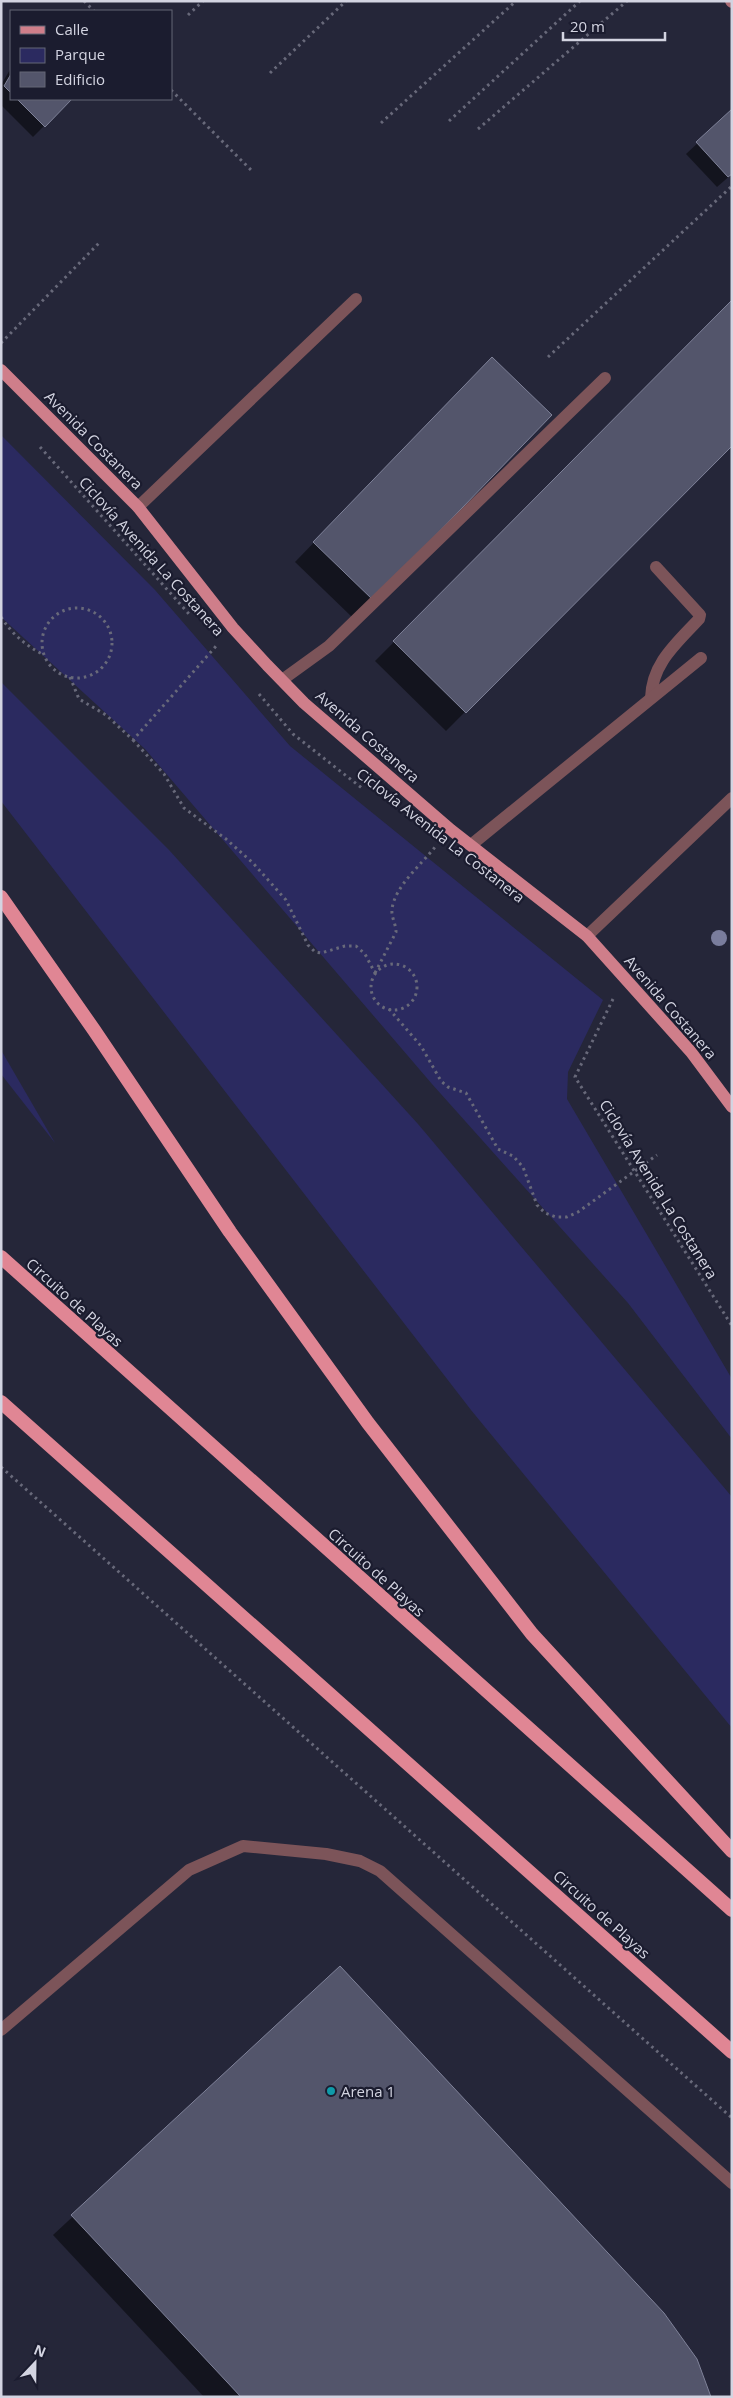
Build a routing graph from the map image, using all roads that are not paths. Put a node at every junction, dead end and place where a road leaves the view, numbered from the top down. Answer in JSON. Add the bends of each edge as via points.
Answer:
{"nodes":[{"id":1,"x":356,"y":300,"type":"dead end"},
{"id":2,"x":1,"y":370,"type":"edge"},
{"id":3,"x":605,"y":378,"type":"dead end"},
{"id":4,"x":138,"y":507,"type":"junction"},
{"id":5,"x":656,"y":567,"type":"dead end"},
{"id":6,"x":701,"y":658,"type":"dead end"},
{"id":7,"x":282,"y":680,"type":"junction"},
{"id":8,"x":651,"y":698,"type":"junction"},
{"id":9,"x":732,"y":798,"type":"edge"},
{"id":10,"x":471,"y":845,"type":"junction"},
{"id":11,"x":1,"y":897,"type":"edge"},
{"id":12,"x":587,"y":936,"type":"junction"},
{"id":13,"x":732,"y":1107,"type":"edge"},
{"id":14,"x":1,"y":1257,"type":"edge"},
{"id":15,"x":1,"y":1402,"type":"edge"},
{"id":16,"x":732,"y":1851,"type":"edge"},
{"id":17,"x":732,"y":1910,"type":"edge"},
{"id":18,"x":1,"y":2030,"type":"edge"},
{"id":19,"x":732,"y":2052,"type":"edge"},
{"id":20,"x":732,"y":2183,"type":"edge"}],
"edges":[{"from":1,"to":4,"type":"street"},
{"from":2,"to":4,"type":"main road","name":"Avenida Costanera"},
{"from":3,"to":7,"type":"street","via":[[329,646]]},
{"from":4,"to":7,"type":"main road","name":"Avenida Costanera","via":[[233,628]]},
{"from":5,"to":8,"type":"street","via":[[700,615],[660,662]]},
{"from":6,"to":8,"type":"street"},
{"from":7,"to":10,"type":"main road","name":"Avenida Costanera","via":[[304,703]]},
{"from":8,"to":10,"type":"street"},
{"from":9,"to":12,"type":"street"},
{"from":10,"to":12,"type":"main road","name":"Avenida Costanera"},
{"from":11,"to":16,"type":"highway","via":[[230,1232],[368,1423],[532,1634]]},
{"from":12,"to":13,"type":"main road","name":"Avenida Costanera","via":[[691,1052]]},
{"from":14,"to":17,"type":"highway","name":"Circuito de Playas"},
{"from":15,"to":19,"type":"highway","name":"Circuito de Playas"},
{"from":18,"to":20,"type":"street","via":[[189,1870],[244,1846],[326,1854],[360,1862],[380,1871]]}]}
